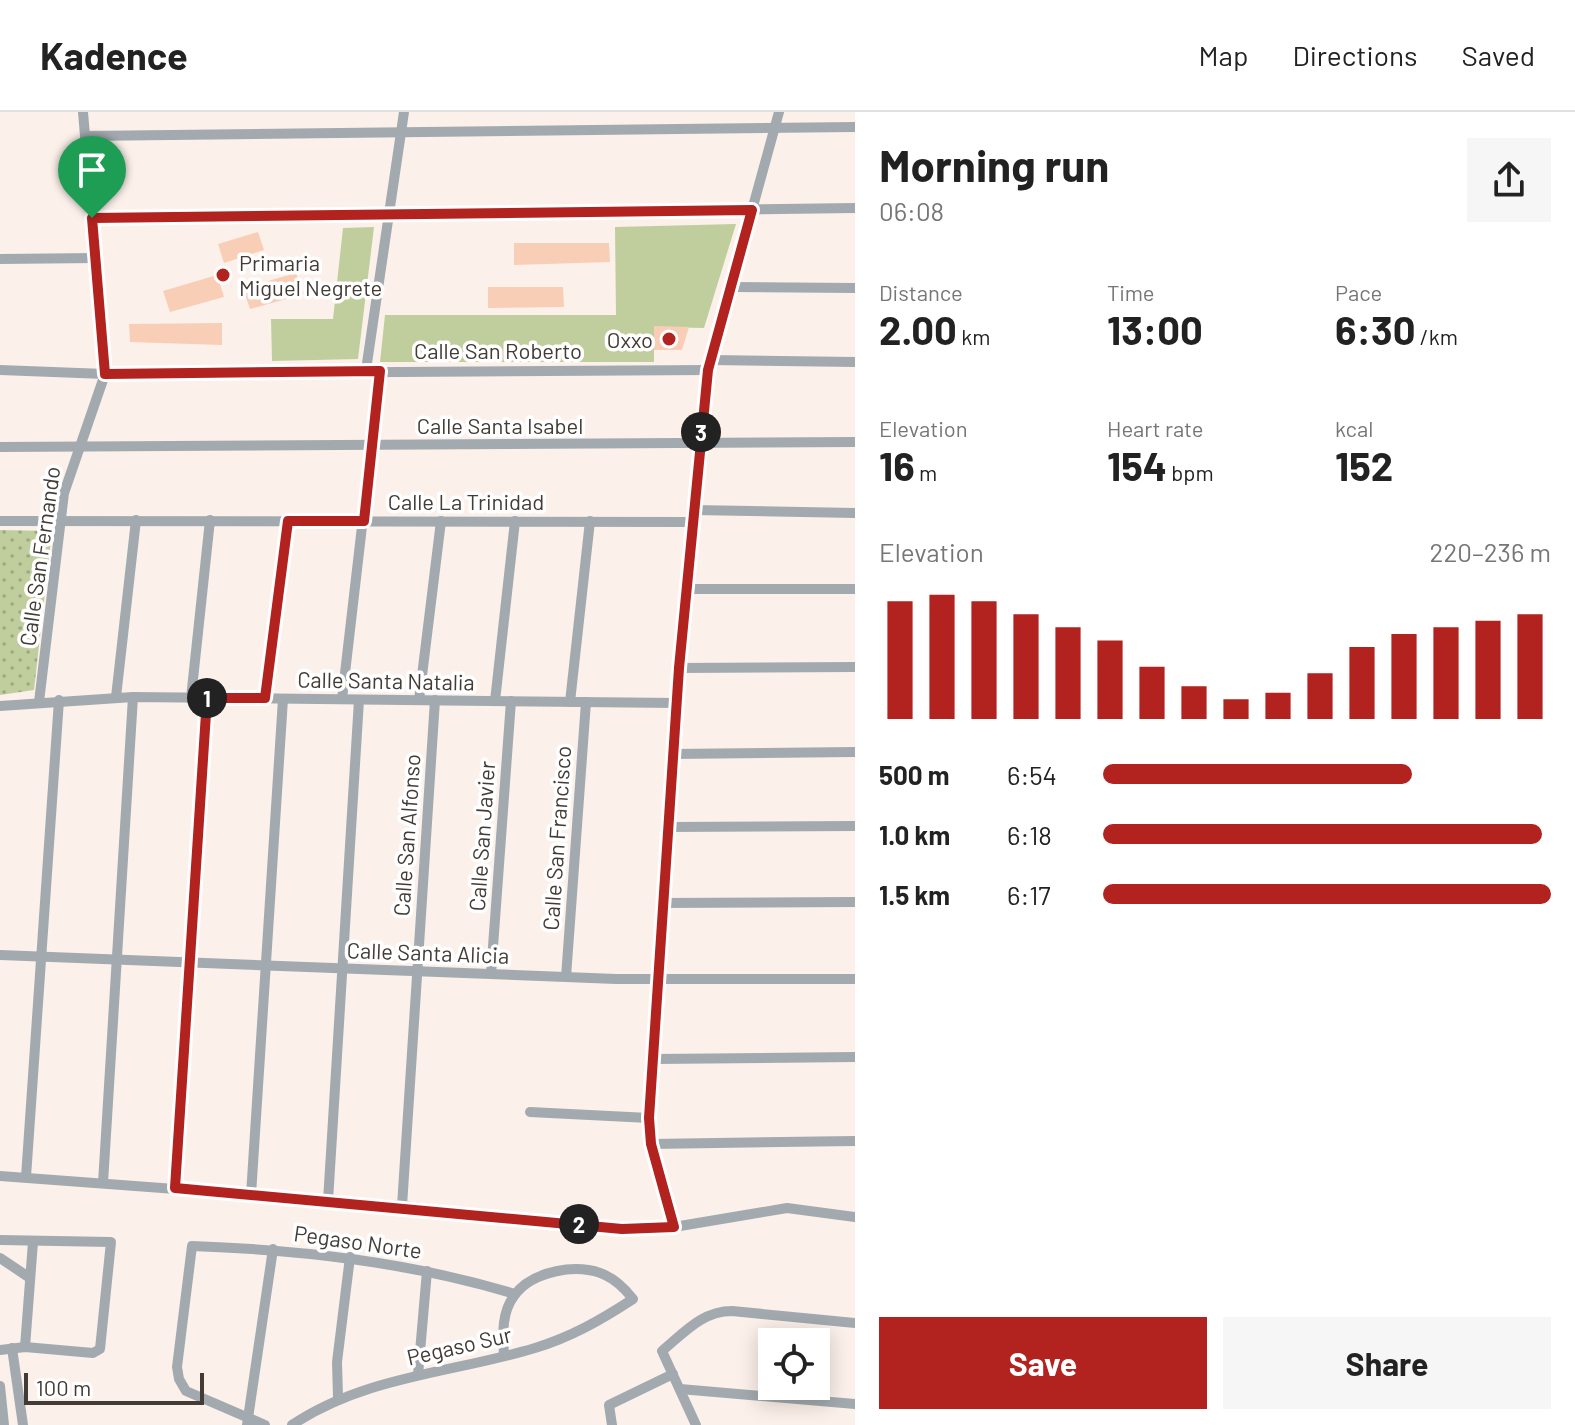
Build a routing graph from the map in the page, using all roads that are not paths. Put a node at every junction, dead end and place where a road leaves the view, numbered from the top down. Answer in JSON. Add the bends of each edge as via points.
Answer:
{"nodes":[{"id":1,"x":83,"y":112,"type":"edge"},
{"id":2,"x":404,"y":112,"type":"edge"},
{"id":3,"x":779,"y":112,"type":"edge"},
{"id":4,"x":775,"y":127,"type":"junction"},
{"id":5,"x":855,"y":127,"type":"edge"},
{"id":6,"x":401,"y":134,"type":"junction"},
{"id":7,"x":85,"y":136,"type":"junction"},
{"id":8,"x":855,"y":208,"type":"edge"},
{"id":9,"x":752,"y":210,"type":"junction"},
{"id":10,"x":391,"y":214,"type":"junction"},
{"id":11,"x":92,"y":218,"type":"junction"},
{"id":12,"x":96,"y":258,"type":"junction"},
{"id":13,"x":0,"y":259,"type":"edge"},
{"id":14,"x":733,"y":287,"type":"junction"},
{"id":15,"x":855,"y":288,"type":"edge"},
{"id":16,"x":855,"y":362,"type":"edge"},
{"id":17,"x":709,"y":365,"type":"junction"},
{"id":18,"x":0,"y":370,"type":"edge"},
{"id":19,"x":366,"y":370,"type":"junction"},
{"id":20,"x":380,"y":371,"type":"junction"},
{"id":21,"x":105,"y":374,"type":"junction"},
{"id":22,"x":855,"y":442,"type":"edge"},
{"id":23,"x":373,"y":445,"type":"junction"},
{"id":24,"x":700,"y":445,"type":"junction"},
{"id":25,"x":78,"y":446,"type":"junction"},
{"id":26,"x":0,"y":447,"type":"edge"},
{"id":27,"x":855,"y":513,"type":"edge"},
{"id":28,"x":693,"y":516,"type":"junction"},
{"id":29,"x":136,"y":520,"type":"junction"},
{"id":30,"x":210,"y":520,"type":"junction"},
{"id":31,"x":0,"y":521,"type":"edge"},
{"id":32,"x":61,"y":521,"type":"junction"},
{"id":33,"x":288,"y":521,"type":"junction"},
{"id":34,"x":364,"y":521,"type":"junction"},
{"id":35,"x":441,"y":521,"type":"junction"},
{"id":36,"x":515,"y":521,"type":"junction"},
{"id":37,"x":590,"y":521,"type":"junction"},
{"id":38,"x":686,"y":589,"type":"junction"},
{"id":39,"x":855,"y":589,"type":"edge"},
{"id":40,"x":855,"y":667,"type":"edge"},
{"id":41,"x":679,"y":668,"type":"junction"},
{"id":42,"x":116,"y":697,"type":"junction"},
{"id":43,"x":133,"y":697,"type":"junction"},
{"id":44,"x":191,"y":698,"type":"junction"},
{"id":45,"x":207,"y":698,"type":"junction"},
{"id":46,"x":265,"y":698,"type":"junction"},
{"id":47,"x":283,"y":699,"type":"junction"},
{"id":48,"x":342,"y":699,"type":"junction"},
{"id":49,"x":59,"y":700,"type":"junction"},
{"id":50,"x":359,"y":700,"type":"junction"},
{"id":51,"x":419,"y":700,"type":"junction"},
{"id":52,"x":435,"y":700,"type":"junction"},
{"id":53,"x":495,"y":701,"type":"junction"},
{"id":54,"x":511,"y":701,"type":"junction"},
{"id":55,"x":39,"y":702,"type":"junction"},
{"id":56,"x":570,"y":702,"type":"junction"},
{"id":57,"x":586,"y":702,"type":"junction"},
{"id":58,"x":676,"y":703,"type":"junction"},
{"id":59,"x":0,"y":706,"type":"edge"},
{"id":60,"x":855,"y":752,"type":"edge"},
{"id":61,"x":672,"y":754,"type":"junction"},
{"id":62,"x":855,"y":826,"type":"edge"},
{"id":63,"x":667,"y":827,"type":"junction"},
{"id":64,"x":855,"y":902,"type":"edge"},
{"id":65,"x":662,"y":903,"type":"junction"},
{"id":66,"x":0,"y":955,"type":"edge"},
{"id":67,"x":41,"y":956,"type":"junction"},
{"id":68,"x":116,"y":959,"type":"junction"},
{"id":69,"x":190,"y":962,"type":"junction"},
{"id":70,"x":267,"y":965,"type":"junction"},
{"id":71,"x":342,"y":968,"type":"junction"},
{"id":72,"x":418,"y":971,"type":"junction"},
{"id":73,"x":491,"y":974,"type":"junction"},
{"id":74,"x":566,"y":977,"type":"junction"},
{"id":75,"x":660,"y":979,"type":"junction"},
{"id":76,"x":855,"y":979,"type":"edge"},
{"id":77,"x":855,"y":1057,"type":"edge"},
{"id":78,"x":654,"y":1059,"type":"junction"},
{"id":79,"x":530,"y":1112,"type":"dead end"},
{"id":80,"x":649,"y":1118,"type":"junction"},
{"id":81,"x":855,"y":1141,"type":"edge"},
{"id":82,"x":651,"y":1144,"type":"junction"},
{"id":83,"x":0,"y":1176,"type":"edge"},
{"id":84,"x":26,"y":1177,"type":"junction"},
{"id":85,"x":103,"y":1183,"type":"junction"},
{"id":86,"x":175,"y":1188,"type":"junction"},
{"id":87,"x":251,"y":1195,"type":"junction"},
{"id":88,"x":328,"y":1201,"type":"junction"},
{"id":89,"x":402,"y":1206,"type":"junction"},
{"id":90,"x":855,"y":1217,"type":"edge"},
{"id":91,"x":674,"y":1227,"type":"junction"},
{"id":92,"x":0,"y":1240,"type":"edge"},
{"id":93,"x":33,"y":1242,"type":"junction"},
{"id":94,"x":273,"y":1249,"type":"junction"},
{"id":95,"x":350,"y":1257,"type":"junction"},
{"id":96,"x":0,"y":1258,"type":"edge"},
{"id":97,"x":427,"y":1271,"type":"junction"},
{"id":98,"x":30,"y":1278,"type":"junction"},
{"id":99,"x":515,"y":1294,"type":"junction"},
{"id":100,"x":855,"y":1323,"type":"edge"},
{"id":101,"x":25,"y":1347,"type":"junction"},
{"id":102,"x":12,"y":1348,"type":"junction"},
{"id":103,"x":0,"y":1350,"type":"edge"},
{"id":104,"x":504,"y":1356,"type":"junction"},
{"id":105,"x":673,"y":1374,"type":"junction"},
{"id":106,"x":418,"y":1375,"type":"junction"},
{"id":107,"x":0,"y":1386,"type":"edge"},
{"id":108,"x":680,"y":1389,"type":"junction"},
{"id":109,"x":338,"y":1398,"type":"junction"},
{"id":110,"x":855,"y":1404,"type":"edge"},
{"id":111,"x":248,"y":1422,"type":"edge"},
{"id":112,"x":4,"y":1425,"type":"edge"},
{"id":113,"x":23,"y":1425,"type":"edge"},
{"id":114,"x":265,"y":1425,"type":"edge"},
{"id":115,"x":292,"y":1425,"type":"edge"},
{"id":116,"x":612,"y":1425,"type":"edge"},
{"id":117,"x":696,"y":1425,"type":"edge"}],
"edges":[{"from":1,"to":7,"type":"street"},
{"from":2,"to":6,"type":"street"},
{"from":3,"to":4,"type":"street"},
{"from":4,"to":5,"type":"street"},
{"from":4,"to":6,"type":"street"},
{"from":4,"to":9,"type":"street"},
{"from":6,"to":7,"type":"street"},
{"from":6,"to":10,"type":"street"},
{"from":7,"to":11,"type":"street"},
{"from":8,"to":9,"type":"street"},
{"from":9,"to":10,"type":"street"},
{"from":9,"to":14,"type":"street"},
{"from":10,"to":11,"type":"street"},
{"from":10,"to":19,"type":"street"},
{"from":11,"to":12,"type":"street"},
{"from":12,"to":13,"type":"street"},
{"from":12,"to":21,"type":"street"},
{"from":14,"to":15,"type":"street"},
{"from":14,"to":17,"type":"street"},
{"from":16,"to":17,"type":"street","name":"Calle San Roberto"},
{"from":17,"to":20,"type":"street","name":"Calle San Roberto"},
{"from":17,"to":24,"type":"street"},
{"from":18,"to":21,"type":"street","name":"Calle San Roberto"},
{"from":19,"to":20,"type":"street","name":"Calle San Roberto"},
{"from":19,"to":21,"type":"street","name":"Calle San Roberto"},
{"from":20,"to":23,"type":"street"},
{"from":21,"to":25,"type":"street","name":"Calle San Fernando"},
{"from":22,"to":24,"type":"street","name":"Calle Santa Isabel"},
{"from":23,"to":24,"type":"street","name":"Calle Santa Isabel"},
{"from":23,"to":25,"type":"street","name":"Calle Santa Isabel"},
{"from":23,"to":34,"type":"street"},
{"from":24,"to":28,"type":"street"},
{"from":25,"to":26,"type":"street","name":"Calle Santa Isabel"},
{"from":25,"to":32,"type":"street","name":"Calle San Fernando"},
{"from":27,"to":28,"type":"street","name":"Calle La Trinidad"},
{"from":28,"to":37,"type":"street","name":"Calle La Trinidad"},
{"from":28,"to":38,"type":"street"},
{"from":29,"to":30,"type":"street","name":"Calle La Trinidad"},
{"from":29,"to":32,"type":"street","name":"Calle La Trinidad"},
{"from":29,"to":42,"type":"street"},
{"from":30,"to":33,"type":"street","name":"Calle La Trinidad"},
{"from":30,"to":44,"type":"street"},
{"from":31,"to":32,"type":"street","name":"Calle La Trinidad"},
{"from":32,"to":55,"type":"street","name":"Calle San Fernando"},
{"from":33,"to":34,"type":"street","name":"Calle La Trinidad"},
{"from":33,"to":46,"type":"street"},
{"from":34,"to":35,"type":"street","name":"Calle La Trinidad"},
{"from":34,"to":48,"type":"street"},
{"from":35,"to":36,"type":"street","name":"Calle La Trinidad"},
{"from":35,"to":51,"type":"street"},
{"from":36,"to":37,"type":"street","name":"Calle La Trinidad"},
{"from":36,"to":53,"type":"street"},
{"from":37,"to":56,"type":"street"},
{"from":38,"to":39,"type":"street"},
{"from":38,"to":41,"type":"street"},
{"from":40,"to":41,"type":"street"},
{"from":41,"to":58,"type":"street"},
{"from":42,"to":43,"type":"street","name":"Calle Santa Natalia"},
{"from":42,"to":49,"type":"street","name":"Calle Santa Natalia"},
{"from":43,"to":44,"type":"street","name":"Calle Santa Natalia"},
{"from":43,"to":68,"type":"street"},
{"from":44,"to":45,"type":"street","name":"Calle Santa Natalia"},
{"from":45,"to":46,"type":"street","name":"Calle Santa Natalia"},
{"from":45,"to":69,"type":"street"},
{"from":46,"to":47,"type":"street","name":"Calle Santa Natalia"},
{"from":47,"to":48,"type":"street","name":"Calle Santa Natalia"},
{"from":47,"to":70,"type":"street"},
{"from":48,"to":50,"type":"street","name":"Calle Santa Natalia"},
{"from":49,"to":55,"type":"street","name":"Calle Santa Natalia"},
{"from":49,"to":67,"type":"street"},
{"from":50,"to":51,"type":"street","name":"Calle Santa Natalia"},
{"from":50,"to":71,"type":"street"},
{"from":51,"to":52,"type":"street","name":"Calle Santa Natalia"},
{"from":52,"to":53,"type":"street","name":"Calle Santa Natalia"},
{"from":52,"to":72,"type":"street","name":"Calle San Alfonso"},
{"from":53,"to":54,"type":"street","name":"Calle Santa Natalia"},
{"from":54,"to":56,"type":"street","name":"Calle Santa Natalia"},
{"from":54,"to":73,"type":"street","name":"Calle San Javier"},
{"from":55,"to":59,"type":"street","name":"Calle Santa Natalia"},
{"from":56,"to":57,"type":"street","name":"Calle Santa Natalia"},
{"from":57,"to":58,"type":"street","name":"Calle Santa Natalia"},
{"from":57,"to":74,"type":"street","name":"Calle San Francisco"},
{"from":58,"to":61,"type":"street"},
{"from":60,"to":61,"type":"street"},
{"from":61,"to":63,"type":"street"},
{"from":62,"to":63,"type":"street"},
{"from":63,"to":65,"type":"street"},
{"from":64,"to":65,"type":"street"},
{"from":65,"to":75,"type":"street"},
{"from":66,"to":67,"type":"street","name":"Calle Santa Alicia"},
{"from":67,"to":68,"type":"street","name":"Calle Santa Alicia"},
{"from":67,"to":84,"type":"street"},
{"from":68,"to":69,"type":"street","name":"Calle Santa Alicia"},
{"from":68,"to":85,"type":"street"},
{"from":69,"to":70,"type":"street","name":"Calle Santa Alicia"},
{"from":69,"to":86,"type":"street"},
{"from":70,"to":71,"type":"street","name":"Calle Santa Alicia"},
{"from":70,"to":87,"type":"street"},
{"from":71,"to":72,"type":"street","name":"Calle Santa Alicia"},
{"from":71,"to":88,"type":"street"},
{"from":72,"to":73,"type":"street","name":"Calle Santa Alicia"},
{"from":72,"to":89,"type":"street","name":"Calle San Alfonso"},
{"from":73,"to":74,"type":"street","name":"Calle Santa Alicia"},
{"from":74,"to":75,"type":"street","name":"Calle Santa Alicia"},
{"from":75,"to":76,"type":"street","name":"Calle Santa Alicia"},
{"from":75,"to":78,"type":"street"},
{"from":77,"to":78,"type":"street"},
{"from":78,"to":80,"type":"street"},
{"from":79,"to":80,"type":"street"},
{"from":80,"to":82,"type":"street"},
{"from":81,"to":82,"type":"street"},
{"from":82,"to":91,"type":"street"},
{"from":83,"to":84,"type":"street"},
{"from":84,"to":85,"type":"street"},
{"from":85,"to":86,"type":"street"},
{"from":86,"to":87,"type":"street"},
{"from":87,"to":88,"type":"street"},
{"from":88,"to":89,"type":"street"},
{"from":89,"to":91,"type":"street","via":[[622,1229]]},
{"from":90,"to":91,"type":"street","via":[[787,1208]]},
{"from":92,"to":93,"type":"street"},
{"from":93,"to":98,"type":"street"},
{"from":93,"to":101,"type":"street","via":[[111,1242],[100,1349],[72,1353]]},
{"from":94,"to":95,"type":"street","name":"Pegaso Norte"},
{"from":94,"to":111,"type":"street"},
{"from":94,"to":111,"type":"street","name":"Pegaso Norte","via":[[192,1246],[179,1379],[186,1391]]},
{"from":95,"to":97,"type":"street","name":"Pegaso Norte"},
{"from":95,"to":109,"type":"street","via":[[337,1362]]},
{"from":96,"to":98,"type":"street"},
{"from":97,"to":99,"type":"street","name":"Pegaso Norte"},
{"from":97,"to":106,"type":"street"},
{"from":98,"to":101,"type":"street"},
{"from":99,"to":104,"type":"street","via":[[504,1322]]},
{"from":99,"to":104,"type":"street","name":"Pegaso Sur","via":[[545,1275],[578,1269],[607,1275],[633,1299],[598,1323]]},
{"from":100,"to":105,"type":"street","via":[[715,1312],[662,1351]]},
{"from":101,"to":102,"type":"street"},
{"from":102,"to":103,"type":"street"},
{"from":102,"to":113,"type":"street"},
{"from":104,"to":106,"type":"street","name":"Pegaso Sur"},
{"from":105,"to":108,"type":"street"},
{"from":105,"to":116,"type":"street","via":[[609,1405]]},
{"from":106,"to":109,"type":"street","name":"Pegaso Sur"},
{"from":107,"to":112,"type":"street"},
{"from":108,"to":110,"type":"street"},
{"from":108,"to":117,"type":"street"},
{"from":109,"to":115,"type":"street","name":"Pegaso Sur"},
{"from":111,"to":114,"type":"street"}]}
